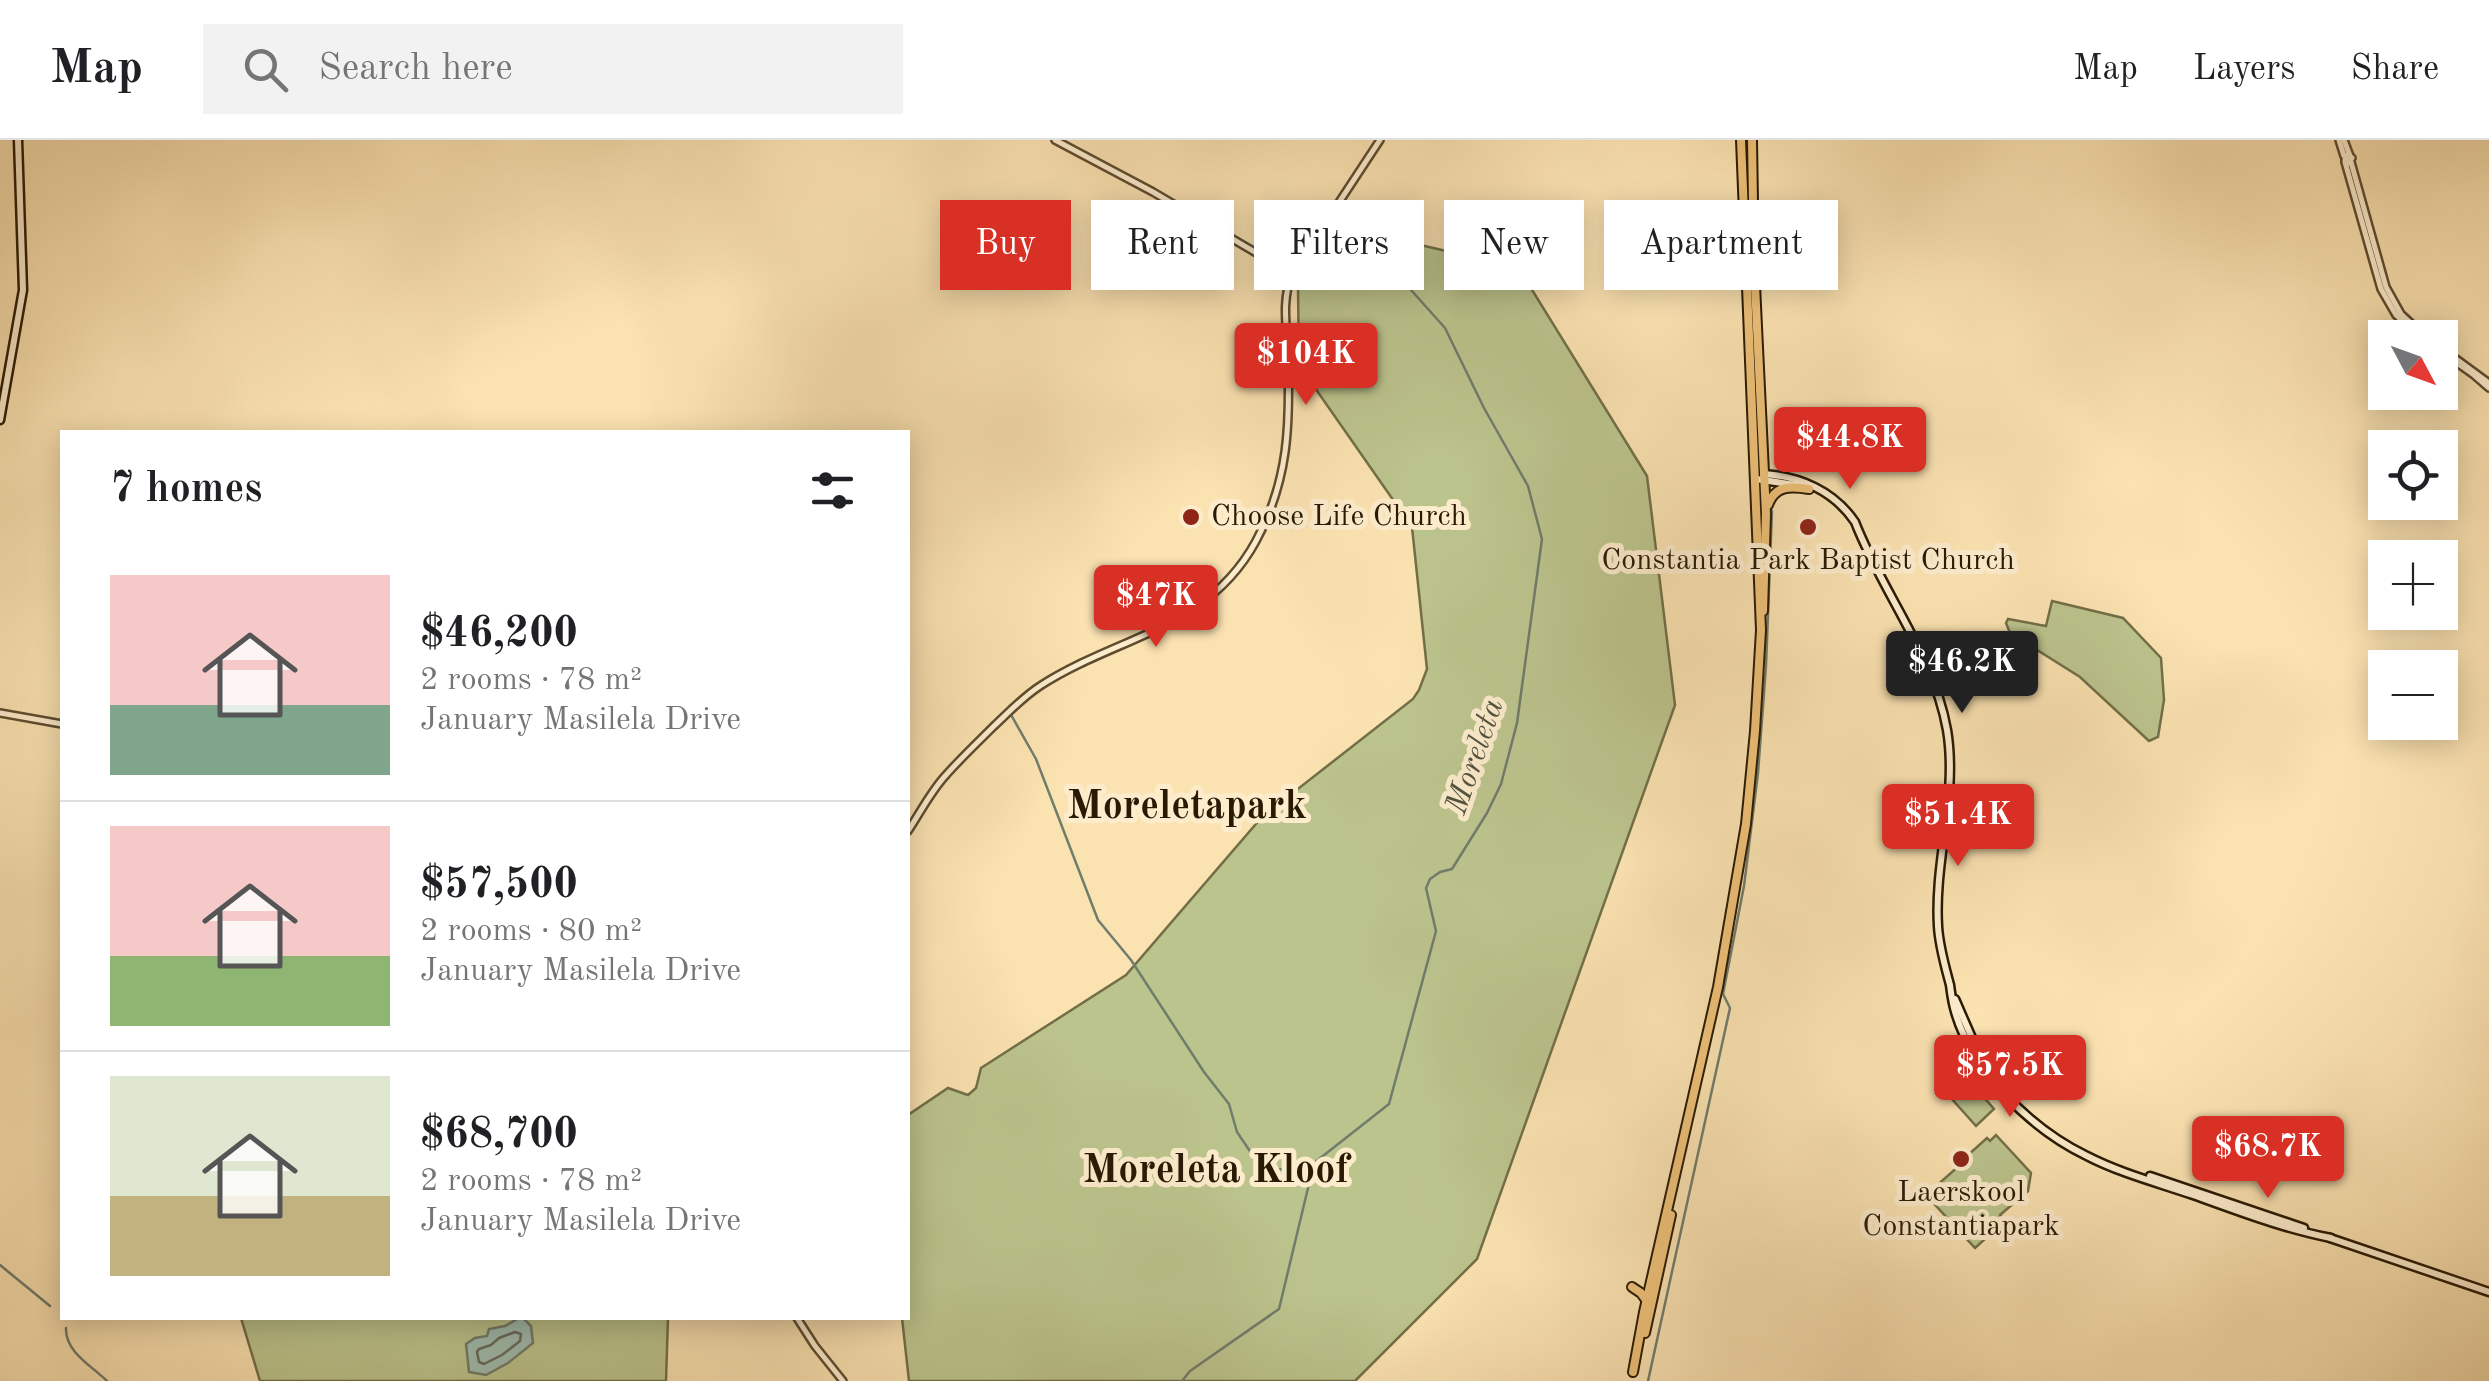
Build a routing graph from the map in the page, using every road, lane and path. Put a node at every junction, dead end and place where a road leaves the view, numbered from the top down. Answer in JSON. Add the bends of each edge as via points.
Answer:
{"nodes":[{"id":1,"x":18,"y":140,"type":"edge"},
{"id":2,"x":1056,"y":140,"type":"edge"},
{"id":3,"x":1380,"y":140,"type":"edge"},
{"id":4,"x":1741,"y":140,"type":"edge"},
{"id":5,"x":1752,"y":140,"type":"edge"},
{"id":6,"x":2341,"y":140,"type":"edge"},
{"id":7,"x":1341,"y":200,"type":"edge"},
{"id":8,"x":1254,"y":251,"type":"edge"},
{"id":9,"x":1287,"y":290,"type":"edge"},
{"id":10,"x":2402,"y":320,"type":"edge"},
{"id":11,"x":2458,"y":363,"type":"edge"},
{"id":12,"x":2489,"y":386,"type":"edge"},
{"id":13,"x":0,"y":420,"type":"edge"},
{"id":14,"x":1760,"y":476,"type":"junction"},
{"id":15,"x":1810,"y":488,"type":"junction"},
{"id":16,"x":1766,"y":514,"type":"junction"},
{"id":17,"x":1859,"y":533,"type":"junction"},
{"id":18,"x":1231,"y":578,"type":"junction"},
{"id":19,"x":1205,"y":603,"type":"junction"},
{"id":20,"x":1761,"y":630,"type":"junction"},
{"id":21,"x":2,"y":714,"type":"edge"},
{"id":22,"x":60,"y":724,"type":"edge"},
{"id":23,"x":910,"y":828,"type":"edge"},
{"id":24,"x":1689,"y":1119,"type":"junction"},
{"id":25,"x":1632,"y":1287,"type":"dead end"},
{"id":26,"x":2489,"y":1292,"type":"edge"},
{"id":27,"x":1647,"y":1301,"type":"junction"},
{"id":28,"x":797,"y":1320,"type":"edge"},
{"id":29,"x":1632,"y":1376,"type":"edge"},
{"id":30,"x":843,"y":1381,"type":"edge"}],
"edges":[{"from":1,"to":13,"type":"main road","via":[[23,290]]},
{"from":2,"to":8,"type":"street"},
{"from":3,"to":7,"type":"street"},
{"from":4,"to":14,"type":"main road"},
{"from":5,"to":14,"type":"main road"},
{"from":6,"to":10,"type":"street","via":[[2381,290]]},
{"from":9,"to":18,"type":"street","via":[[1284,466],[1258,538]]},
{"from":11,"to":12,"type":"street"},
{"from":14,"to":15,"type":"main road"},
{"from":14,"to":16,"type":"main road"},
{"from":14,"to":17,"type":"main road","via":[[1794,479],[1826,492]]},
{"from":14,"to":20,"type":"main road"},
{"from":15,"to":16,"type":"main road","via":[[1778,490]]},
{"from":15,"to":17,"type":"main road","via":[[1835,504]]},
{"from":16,"to":20,"type":"main road"},
{"from":17,"to":26,"type":"main road","via":[[1936,688],[1946,728],[1949,777],[1938,923],[1956,1015],[1989,1075],[2030,1118],[2088,1157]]},
{"from":18,"to":19,"type":"street"},
{"from":18,"to":19,"type":"street","via":[[1210,577]]},
{"from":19,"to":23,"type":"street","via":[[1032,692],[945,776]]},
{"from":20,"to":24,"type":"main road","via":[[1746,824]]},
{"from":21,"to":22,"type":"street"},
{"from":24,"to":27,"type":"main road"},
{"from":24,"to":29,"type":"main road"},
{"from":25,"to":27,"type":"main road"},
{"from":27,"to":29,"type":"main road"},
{"from":28,"to":30,"type":"street"}]}
